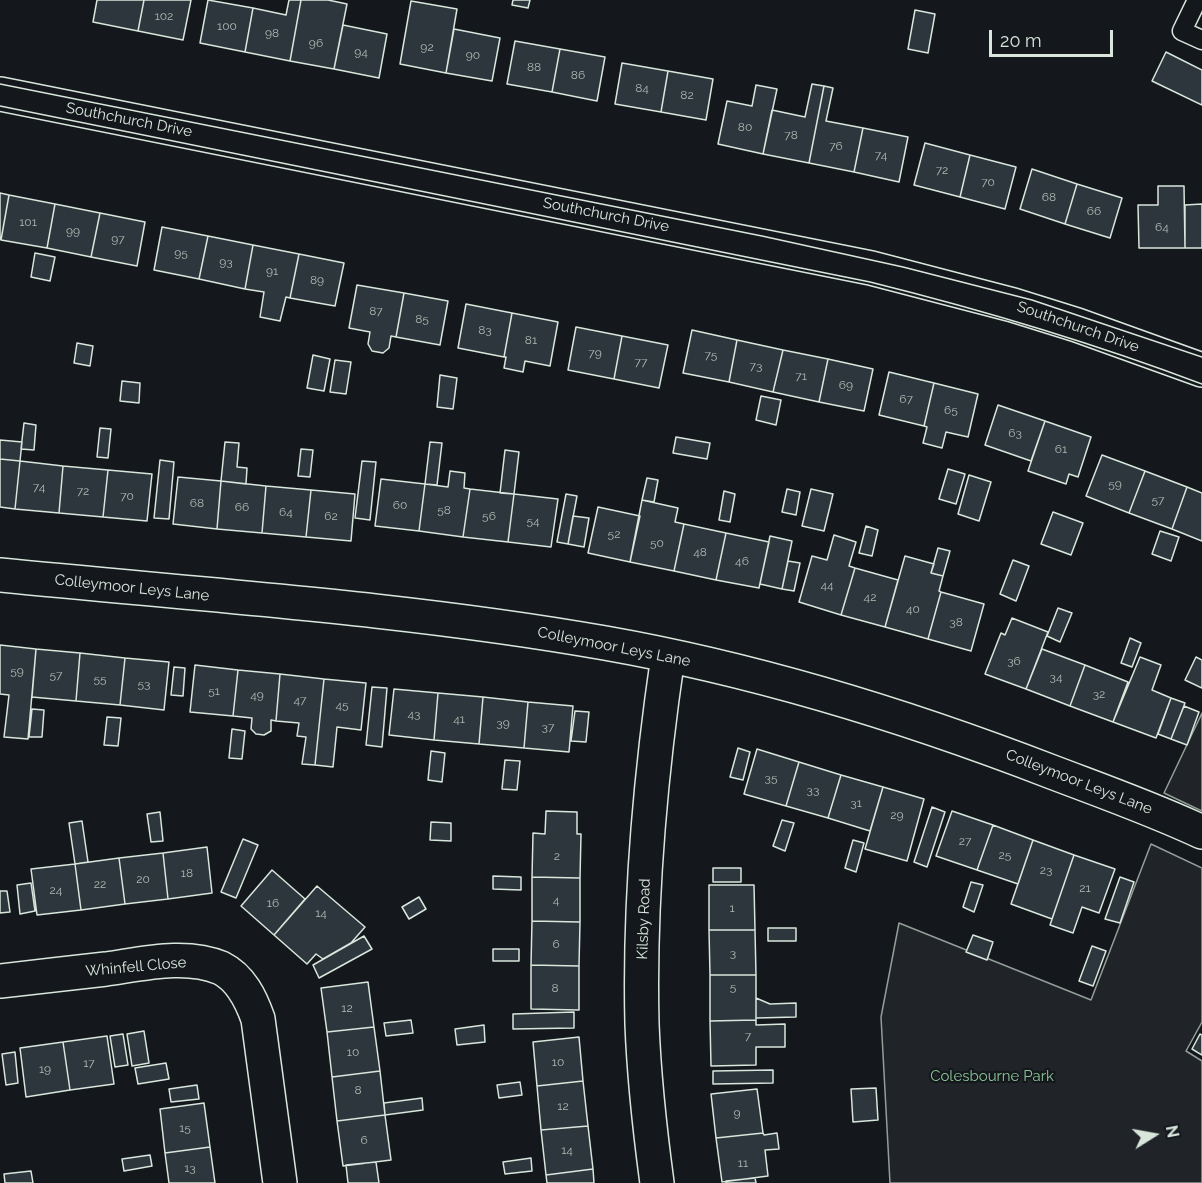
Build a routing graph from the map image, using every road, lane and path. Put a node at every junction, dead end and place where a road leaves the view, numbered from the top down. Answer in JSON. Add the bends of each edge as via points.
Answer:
{"nodes":[{"id":1,"x":1197,"y":0,"type":"edge"},
{"id":2,"x":1202,"y":40,"type":"edge"},
{"id":3,"x":0,"y":94,"type":"edge"},
{"id":4,"x":1202,"y":370,"type":"edge"},
{"id":5,"x":0,"y":575,"type":"edge"},
{"id":6,"x":668,"y":656,"type":"junction"},
{"id":7,"x":1202,"y":832,"type":"edge"},
{"id":8,"x":0,"y":981,"type":"edge"},
{"id":9,"x":280,"y":1183,"type":"edge"},
{"id":10,"x":657,"y":1183,"type":"edge"}],
"edges":[{"from":1,"to":2,"type":"lane","via":[[1182,31]]},
{"from":3,"to":4,"type":"street","name":"Southchurch Drive","via":[[871,268],[1013,305]]},
{"from":5,"to":6,"type":"street","name":"Colleymoor Leys Lane","via":[[457,621]]},
{"from":6,"to":7,"type":"street","name":"Colleymoor Leys Lane","via":[[743,672],[900,717]]},
{"from":6,"to":10,"type":"street","name":"Kilsby Road","via":[[648,825],[643,919],[642,1026]]},
{"from":8,"to":9,"type":"street","name":"Whinfell Close","via":[[166,962],[204,963],[223,969],[250,997],[258,1019]]}]}
